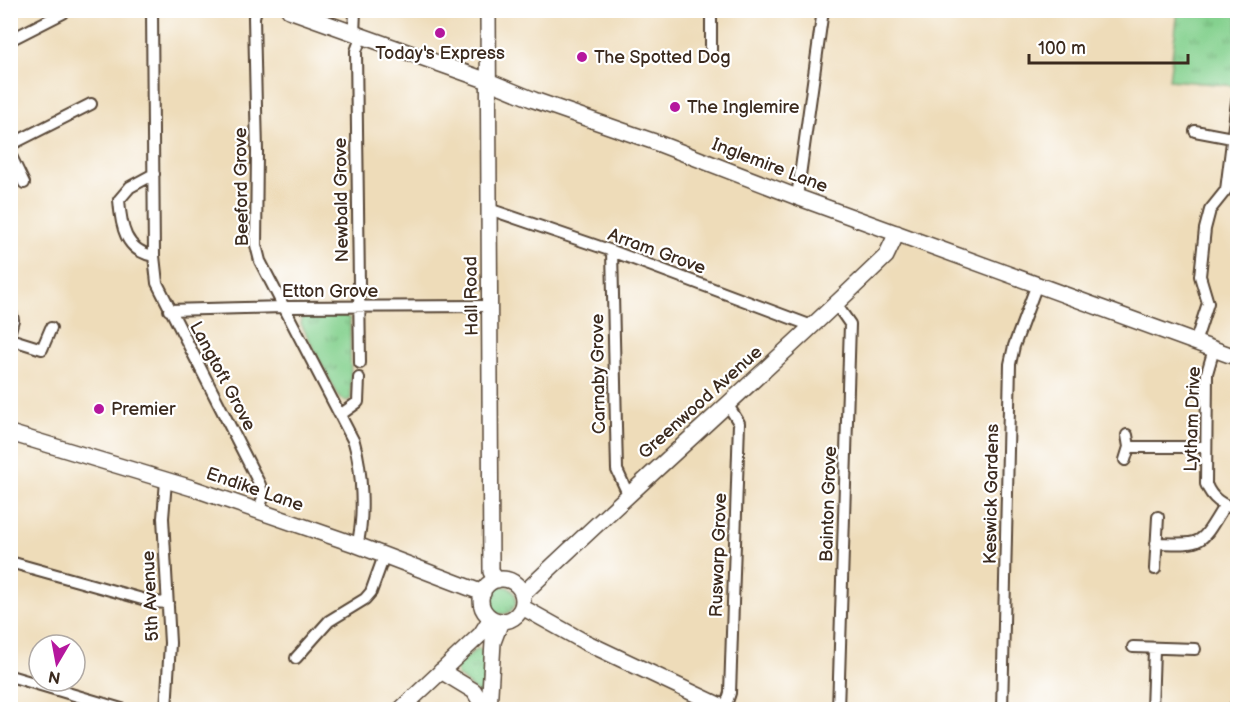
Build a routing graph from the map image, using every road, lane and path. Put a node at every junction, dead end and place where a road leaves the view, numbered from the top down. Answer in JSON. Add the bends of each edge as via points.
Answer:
{"nodes":[{"id":1,"x":152,"y":10,"type":"edge"},
{"id":2,"x":256,"y":10,"type":"edge"},
{"id":3,"x":289,"y":10,"type":"edge"},
{"id":4,"x":356,"y":10,"type":"edge"},
{"id":5,"x":488,"y":10,"type":"edge"},
{"id":6,"x":711,"y":10,"type":"edge"},
{"id":7,"x":823,"y":10,"type":"edge"},
{"id":8,"x":63,"y":13,"type":"dead end"},
{"id":9,"x":358,"y":36,"type":"junction"},
{"id":10,"x":10,"y":40,"type":"edge"},
{"id":11,"x":711,"y":51,"type":"dead end"},
{"id":12,"x":488,"y":81,"type":"junction"},
{"id":13,"x":1237,"y":101,"type":"edge"},
{"id":14,"x":88,"y":110,"type":"dead end"},
{"id":15,"x":1195,"y":131,"type":"dead end"},
{"id":16,"x":1233,"y":138,"type":"junction"},
{"id":17,"x":10,"y":145,"type":"edge"},
{"id":18,"x":10,"y":154,"type":"edge"},
{"id":19,"x":154,"y":174,"type":"junction"},
{"id":20,"x":24,"y":183,"type":"dead end"},
{"id":21,"x":797,"y":197,"type":"junction"},
{"id":22,"x":489,"y":209,"type":"junction"},
{"id":23,"x":897,"y":233,"type":"junction"},
{"id":24,"x":612,"y":251,"type":"junction"},
{"id":25,"x":154,"y":256,"type":"junction"},
{"id":26,"x":1037,"y":284,"type":"junction"},
{"id":27,"x":836,"y":304,"type":"junction"},
{"id":28,"x":491,"y":306,"type":"junction"},
{"id":29,"x":283,"y":307,"type":"junction"},
{"id":30,"x":358,"y":307,"type":"junction"},
{"id":31,"x":10,"y":308,"type":"edge"},
{"id":32,"x":169,"y":310,"type":"junction"},
{"id":33,"x":812,"y":326,"type":"junction"},
{"id":34,"x":51,"y":328,"type":"dead end"},
{"id":35,"x":10,"y":331,"type":"edge"},
{"id":36,"x":10,"y":339,"type":"edge"},
{"id":37,"x":1195,"y":343,"type":"junction"},
{"id":38,"x":1214,"y":350,"type":"junction"},
{"id":39,"x":1238,"y":358,"type":"edge"},
{"id":40,"x":360,"y":363,"type":"dead end"},
{"id":41,"x":359,"y":378,"type":"dead end"},
{"id":42,"x":728,"y":405,"type":"junction"},
{"id":43,"x":340,"y":415,"type":"junction"},
{"id":44,"x":10,"y":433,"type":"edge"},
{"id":45,"x":1206,"y":447,"type":"junction"},
{"id":46,"x":1125,"y":460,"type":"dead end"},
{"id":47,"x":166,"y":481,"type":"junction"},
{"id":48,"x":628,"y":494,"type":"junction"},
{"id":49,"x":1224,"y":506,"type":"junction"},
{"id":50,"x":1238,"y":510,"type":"edge"},
{"id":51,"x":259,"y":511,"type":"junction"},
{"id":52,"x":1158,"y":517,"type":"dead end"},
{"id":53,"x":1156,"y":543,"type":"junction"},
{"id":54,"x":357,"y":545,"type":"junction"},
{"id":55,"x":384,"y":556,"type":"junction"},
{"id":56,"x":10,"y":562,"type":"edge"},
{"id":57,"x":1155,"y":569,"type":"dead end"},
{"id":58,"x":497,"y":580,"type":"junction"},
{"id":59,"x":483,"y":593,"type":"junction"},
{"id":60,"x":522,"y":601,"type":"junction"},
{"id":61,"x":168,"y":603,"type":"junction"},
{"id":62,"x":496,"y":619,"type":"junction"},
{"id":63,"x":1133,"y":647,"type":"dead end"},
{"id":64,"x":1154,"y":649,"type":"junction"},
{"id":65,"x":1195,"y":649,"type":"dead end"},
{"id":66,"x":296,"y":658,"type":"dead end"},
{"id":67,"x":441,"y":671,"type":"junction"},
{"id":68,"x":10,"y":676,"type":"edge"},
{"id":69,"x":727,"y":709,"type":"edge"},
{"id":70,"x":125,"y":710,"type":"edge"},
{"id":71,"x":166,"y":710,"type":"edge"},
{"id":72,"x":400,"y":710,"type":"edge"},
{"id":73,"x":487,"y":710,"type":"edge"},
{"id":74,"x":838,"y":710,"type":"edge"},
{"id":75,"x":1002,"y":710,"type":"edge"},
{"id":76,"x":1152,"y":710,"type":"edge"}],
"edges":[{"from":1,"to":19,"type":"street","name":"Langtoft Grove"},
{"from":2,"to":29,"type":"street","name":"Beeford Grove","via":[[256,245]]},
{"from":3,"to":9,"type":"street","name":"Inglemire Lane"},
{"from":4,"to":9,"type":"street","name":"Newbald Grove"},
{"from":5,"to":12,"type":"street","name":"Hall Road"},
{"from":6,"to":11,"type":"street"},
{"from":7,"to":21,"type":"street"},
{"from":8,"to":10,"type":"street"},
{"from":9,"to":12,"type":"street","name":"Inglemire Lane"},
{"from":9,"to":30,"type":"street","name":"Newbald Grove"},
{"from":12,"to":21,"type":"street","name":"Inglemire Lane"},
{"from":12,"to":22,"type":"street","name":"Hall Road"},
{"from":13,"to":16,"type":"street"},
{"from":14,"to":17,"type":"street"},
{"from":15,"to":16,"type":"street"},
{"from":16,"to":37,"type":"street","via":[[1226,190],[1210,210],[1205,229],[1200,276],[1208,303]]},
{"from":18,"to":20,"type":"street"},
{"from":19,"to":25,"type":"street","name":"Langtoft Grove"},
{"from":19,"to":25,"type":"street","via":[[130,187],[119,200],[120,222],[133,248]]},
{"from":21,"to":23,"type":"street","name":"Inglemire Lane"},
{"from":22,"to":24,"type":"street","name":"Arram Grove"},
{"from":22,"to":28,"type":"street","name":"Hall Road"},
{"from":23,"to":26,"type":"street","name":"Inglemire Lane"},
{"from":23,"to":27,"type":"street","name":"Greenwood Avenue","via":[[886,256]]},
{"from":24,"to":33,"type":"street","name":"Arram Grove"},
{"from":24,"to":48,"type":"street","name":"Carnaby Grove","via":[[617,470]]},
{"from":25,"to":32,"type":"street","name":"Langtoft Grove","via":[[156,283]]},
{"from":26,"to":37,"type":"street","name":"Inglemire Lane"},
{"from":26,"to":75,"type":"street","name":"Keswick Gardens","via":[[1010,364]]},
{"from":27,"to":33,"type":"street","name":"Greenwood Avenue"},
{"from":27,"to":74,"type":"street","name":"Bainton Grove","via":[[850,324]]},
{"from":28,"to":30,"type":"street","name":"Etton Grove"},
{"from":28,"to":58,"type":"street","name":"Hall Road","via":[[491,572]]},
{"from":29,"to":30,"type":"street","name":"Etton Grove"},
{"from":29,"to":32,"type":"street","name":"Etton Grove"},
{"from":29,"to":43,"type":"street","name":"Beeford Grove"},
{"from":30,"to":40,"type":"street","name":"Newbald Grove"},
{"from":31,"to":35,"type":"street"},
{"from":32,"to":51,"type":"street","name":"Langtoft Grove","via":[[260,485],[263,497]]},
{"from":33,"to":42,"type":"street","name":"Greenwood Avenue"},
{"from":34,"to":36,"type":"street","via":[[42,349]]},
{"from":37,"to":38,"type":"street","name":"Inglemire Lane"},
{"from":38,"to":39,"type":"street","name":"Inglemire Lane"},
{"from":38,"to":45,"type":"street","name":"Lytham Drive","via":[[1207,373]]},
{"from":41,"to":43,"type":"street","via":[[358,402]]},
{"from":42,"to":48,"type":"street","name":"Greenwood Avenue"},
{"from":42,"to":69,"type":"street","name":"Ruswarp Grove","via":[[739,423]]},
{"from":43,"to":54,"type":"street","via":[[360,461],[362,531]]},
{"from":44,"to":47,"type":"street","name":"Endike Lane"},
{"from":45,"to":46,"type":"street","via":[[1128,441]]},
{"from":45,"to":49,"type":"street","name":"Lytham Drive","via":[[1206,484],[1211,496]]},
{"from":47,"to":51,"type":"street","name":"Endike Lane"},
{"from":47,"to":61,"type":"street","name":"5th Avenue","via":[[163,518]]},
{"from":48,"to":60,"type":"street","name":"Greenwood Avenue"},
{"from":49,"to":50,"type":"street"},
{"from":49,"to":53,"type":"street","via":[[1199,542]]},
{"from":51,"to":54,"type":"street","name":"Endike Lane"},
{"from":52,"to":53,"type":"street"},
{"from":53,"to":57,"type":"street"},
{"from":54,"to":55,"type":"street","name":"Endike Lane"},
{"from":55,"to":59,"type":"street","name":"Endike Lane"},
{"from":55,"to":66,"type":"street","via":[[365,599],[329,621]]},
{"from":56,"to":61,"type":"street"},
{"from":58,"to":59,"type":"street"},
{"from":58,"to":60,"type":"street","via":[[516,584]]},
{"from":59,"to":62,"type":"street","via":[[484,611]]},
{"from":60,"to":62,"type":"street","via":[[518,615],[510,620]]},
{"from":60,"to":69,"type":"street","via":[[583,641]]},
{"from":61,"to":71,"type":"street","name":"5th Avenue"},
{"from":62,"to":67,"type":"street"},
{"from":62,"to":73,"type":"street"},
{"from":63,"to":64,"type":"street"},
{"from":64,"to":65,"type":"street"},
{"from":64,"to":76,"type":"street"},
{"from":67,"to":72,"type":"street"},
{"from":67,"to":73,"type":"street","via":[[474,691]]},
{"from":68,"to":70,"type":"street"}]}
